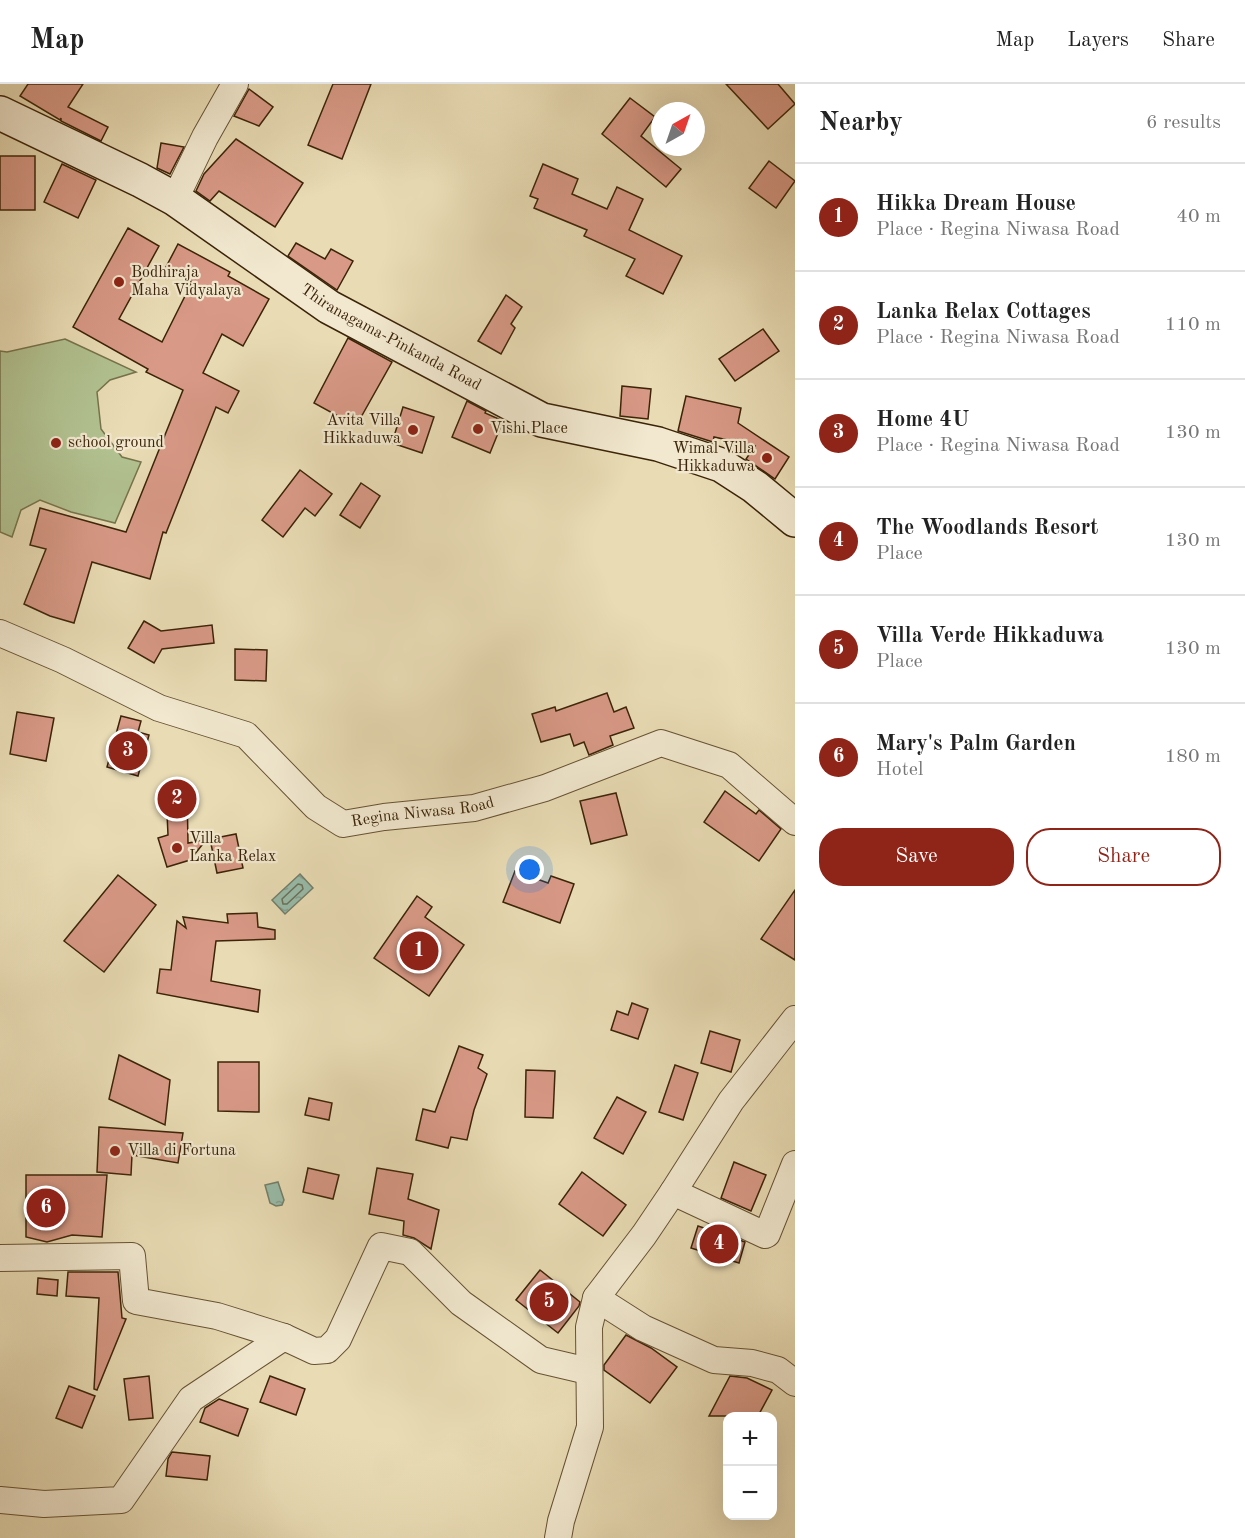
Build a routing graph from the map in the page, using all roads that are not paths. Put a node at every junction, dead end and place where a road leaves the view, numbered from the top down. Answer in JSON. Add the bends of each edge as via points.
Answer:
{"nodes":[{"id":1,"x":235,"y":84,"type":"edge"},
{"id":2,"x":0,"y":113,"type":"edge"},
{"id":3,"x":175,"y":199,"type":"junction"},
{"id":4,"x":795,"y":520,"type":"edge"},
{"id":5,"x":0,"y":633,"type":"edge"},
{"id":6,"x":795,"y":822,"type":"edge"},
{"id":7,"x":795,"y":1019,"type":"edge"},
{"id":8,"x":795,"y":1164,"type":"edge"},
{"id":9,"x":673,"y":1192,"type":"junction"},
{"id":10,"x":0,"y":1258,"type":"edge"},
{"id":11,"x":596,"y":1298,"type":"junction"},
{"id":12,"x":284,"y":1337,"type":"junction"},
{"id":13,"x":588,"y":1371,"type":"junction"},
{"id":14,"x":795,"y":1383,"type":"edge"},
{"id":15,"x":0,"y":1500,"type":"edge"},
{"id":16,"x":558,"y":1538,"type":"edge"}],
"edges":[{"from":1,"to":3,"type":"street"},
{"from":2,"to":3,"type":"street","name":"Thiranagama-Pinkanda Road"},
{"from":3,"to":4,"type":"street","name":"Thiranagama-Pinkanda Road","via":[[329,307],[543,420],[658,444],[721,465]]},
{"from":5,"to":6,"type":"street","name":"Regina Niwasa Road","via":[[159,708],[246,735],[316,807],[343,824],[474,808],[545,788],[661,743],[729,765]]},
{"from":7,"to":9,"type":"street","via":[[731,1101]]},
{"from":8,"to":9,"type":"street","via":[[765,1235]]},
{"from":9,"to":11,"type":"street"},
{"from":10,"to":12,"type":"street","via":[[132,1256],[136,1301],[217,1316]]},
{"from":11,"to":13,"type":"street","via":[[588,1327]]},
{"from":11,"to":14,"type":"street","via":[[643,1328],[714,1360],[778,1370]]},
{"from":12,"to":13,"type":"street","via":[[314,1351],[327,1350],[338,1339],[381,1246],[410,1252],[461,1303],[541,1360]]},
{"from":12,"to":15,"type":"street","via":[[191,1399],[121,1500],[44,1504]]},
{"from":13,"to":16,"type":"street","via":[[590,1427]]}]}
